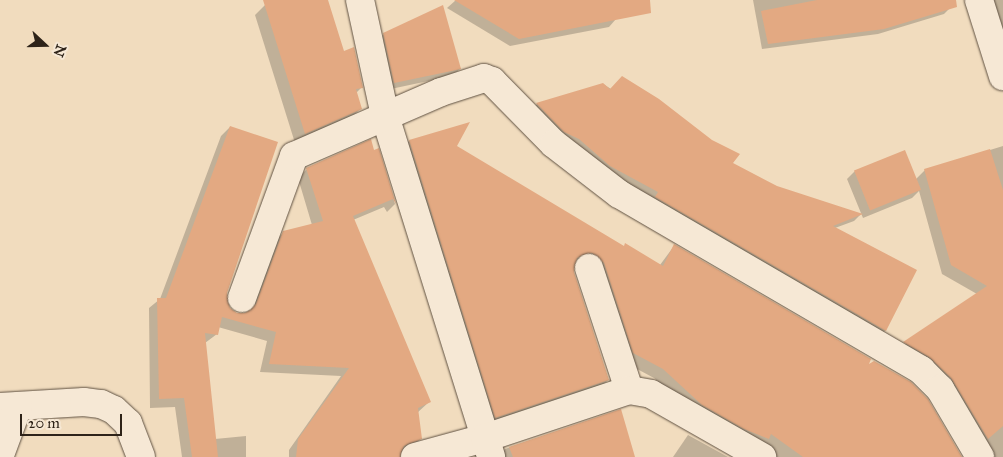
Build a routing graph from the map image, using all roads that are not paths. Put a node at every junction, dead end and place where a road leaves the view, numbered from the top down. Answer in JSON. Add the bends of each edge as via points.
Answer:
{"nodes":[{"id":1,"x":360,"y":0,"type":"edge"},
{"id":2,"x":979,"y":0,"type":"edge"},
{"id":3,"x":1003,"y":76,"type":"edge"},
{"id":4,"x":385,"y":116,"type":"junction"},
{"id":5,"x":589,"y":268,"type":"dead end"},
{"id":6,"x":242,"y":298,"type":"dead end"},
{"id":7,"x":629,"y":390,"type":"junction"},
{"id":8,"x":9,"y":407,"type":"edge"},
{"id":9,"x":488,"y":448,"type":"edge"},
{"id":10,"x":0,"y":455,"type":"edge"},
{"id":11,"x":141,"y":457,"type":"edge"},
{"id":12,"x":414,"y":457,"type":"edge"},
{"id":13,"x":762,"y":457,"type":"edge"},
{"id":14,"x":980,"y":457,"type":"edge"}],
"edges":[{"from":1,"to":4,"type":"street"},
{"from":2,"to":3,"type":"street"},
{"from":4,"to":6,"type":"street","via":[[294,156]]},
{"from":4,"to":9,"type":"street"},
{"from":4,"to":14,"type":"street","via":[[476,78],[492,81],[554,144],[619,194],[920,370],[940,389]]},
{"from":5,"to":7,"type":"street"},
{"from":7,"to":9,"type":"street"},
{"from":7,"to":13,"type":"street","via":[[651,394]]},
{"from":8,"to":10,"type":"street"},
{"from":8,"to":11,"type":"street","via":[[84,402],[101,404],[114,410],[128,423]]},
{"from":9,"to":12,"type":"street"}]}
